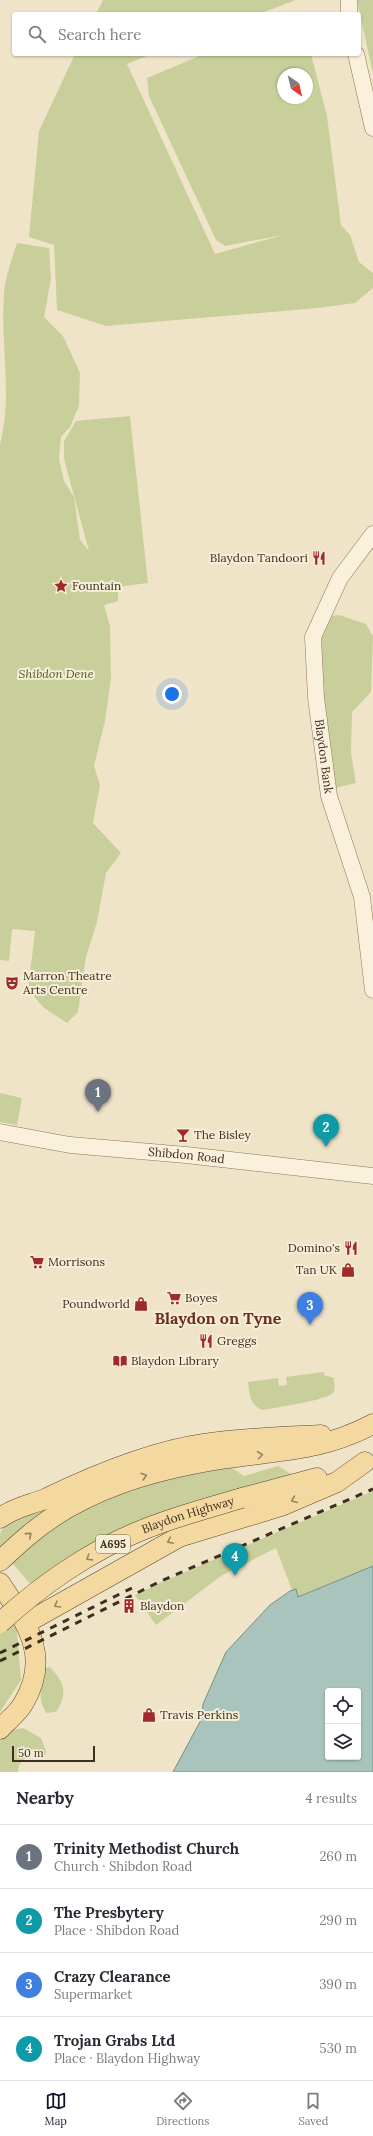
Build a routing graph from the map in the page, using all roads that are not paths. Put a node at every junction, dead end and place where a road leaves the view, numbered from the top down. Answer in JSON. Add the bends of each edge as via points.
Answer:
{"nodes":[{"id":1,"x":348,"y":0,"type":"edge"},
{"id":2,"x":349,"y":12,"type":"edge"},
{"id":3,"x":356,"y":56,"type":"edge"},
{"id":4,"x":373,"y":128,"type":"edge"},
{"id":5,"x":373,"y":534,"type":"edge"},
{"id":6,"x":373,"y":990,"type":"edge"},
{"id":7,"x":0,"y":1132,"type":"edge"},
{"id":8,"x":373,"y":1176,"type":"edge"},
{"id":9,"x":373,"y":1424,"type":"edge"},
{"id":10,"x":225,"y":1450,"type":"junction"},
{"id":11,"x":369,"y":1460,"type":"edge"},
{"id":12,"x":0,"y":1502,"type":"edge"},
{"id":13,"x":30,"y":1503,"type":"junction"},
{"id":14,"x":0,"y":1518,"type":"edge"},
{"id":15,"x":0,"y":1561,"type":"edge"},
{"id":16,"x":0,"y":1583,"type":"edge"},
{"id":17,"x":0,"y":1623,"type":"edge"},
{"id":18,"x":26,"y":1623,"type":"junction"},
{"id":19,"x":0,"y":1729,"type":"edge"}],
"edges":[{"from":1,"to":2,"type":"street"},
{"from":3,"to":4,"type":"street"},
{"from":5,"to":6,"type":"street","name":"Blaydon Bank","via":[[340,578],[313,638],[316,698],[329,796],[362,897]]},
{"from":7,"to":8,"type":"street","name":"Shibdon Road","via":[[70,1145]]},
{"from":10,"to":9,"type":"main road","one_way":true,"via":[[328,1434],[352,1435]]},
{"from":10,"to":13,"type":"main road","via":[[202,1444],[139,1460]]},
{"from":15,"to":10,"type":"main road","one_way":true,"via":[[30,1534],[91,1496],[124,1482]]},
{"from":11,"to":17,"type":"main road","name":"Blaydon Highway","number":"A695","one_way":true,"bridge":true,"via":[[140,1531],[105,1548],[58,1577]]},
{"from":11,"to":18,"type":"main road","one_way":true,"via":[[337,1482],[281,1506],[179,1537]]},
{"from":12,"to":13,"type":"main road"},
{"from":13,"to":14,"type":"main road"},
{"from":16,"to":18,"type":"main road"},
{"from":18,"to":19,"type":"main road","via":[[34,1643],[33,1683],[23,1705]]}]}
